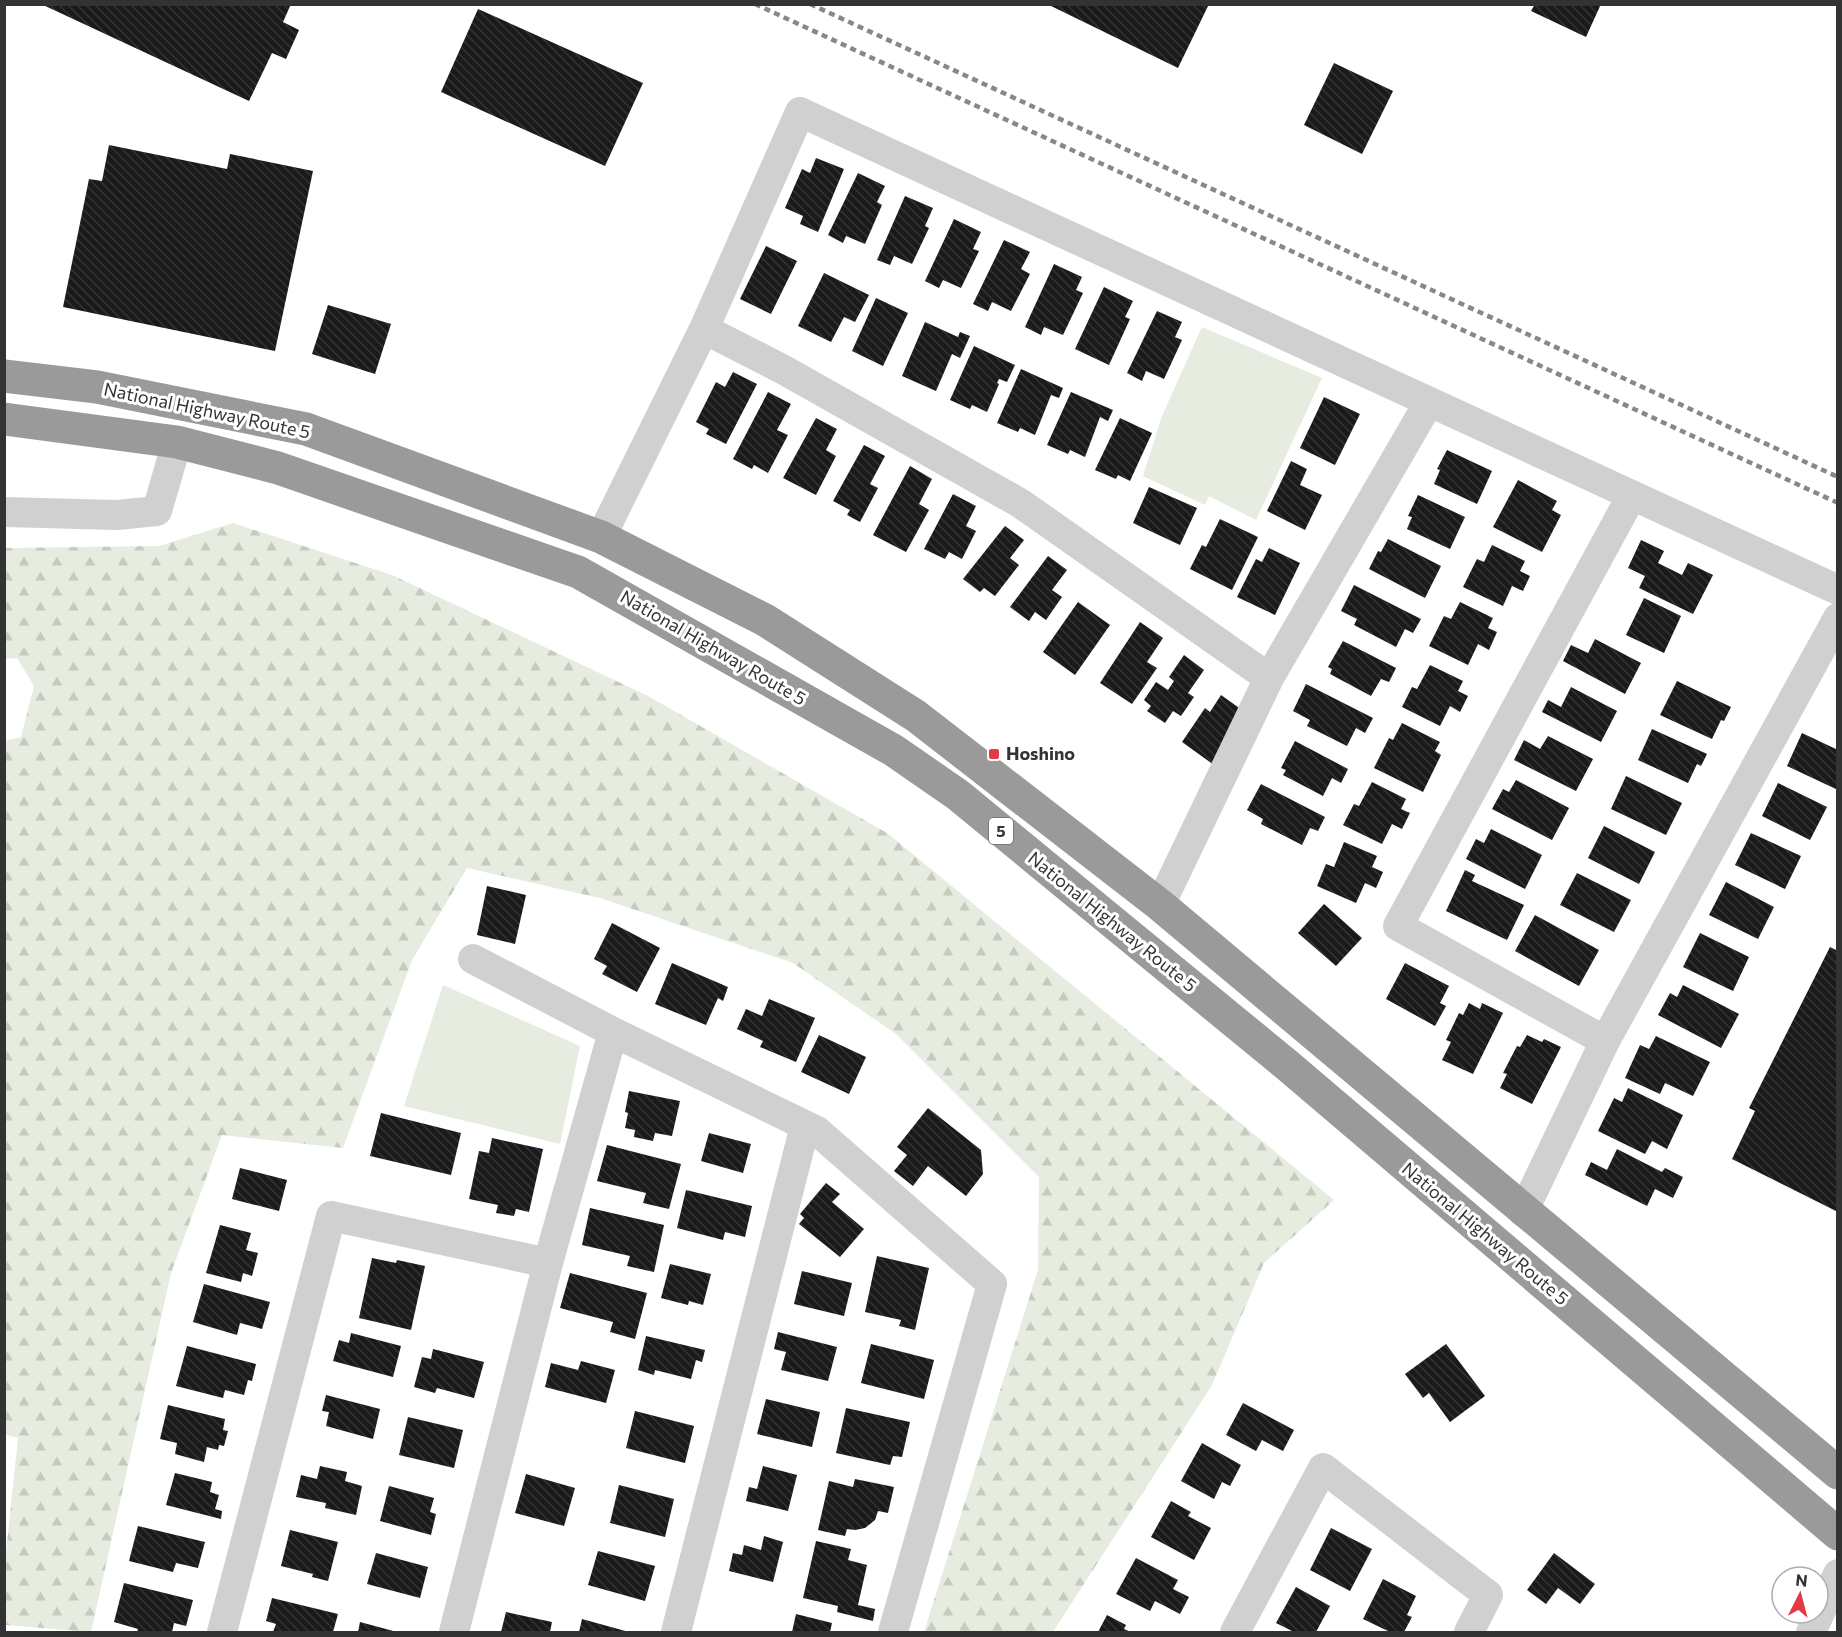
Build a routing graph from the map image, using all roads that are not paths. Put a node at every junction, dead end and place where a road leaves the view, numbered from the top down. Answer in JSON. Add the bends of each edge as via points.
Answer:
{"nodes":[{"id":1,"x":704,"y":329,"type":"junction"},
{"id":2,"x":4,"y":376,"type":"edge"},
{"id":3,"x":1429,"y":402,"type":"junction"},
{"id":4,"x":4,"y":419,"type":"edge"},
{"id":5,"x":177,"y":442,"type":"junction"},
{"id":6,"x":1632,"y":495,"type":"junction"},
{"id":7,"x":4,"y":512,"type":"edge"},
{"id":8,"x":601,"y":537,"type":"junction"},
{"id":9,"x":1838,"y":590,"type":"edge"},
{"id":10,"x":1838,"y":618,"type":"edge"},
{"id":11,"x":1269,"y":678,"type":"junction"},
{"id":12,"x":1160,"y":905,"type":"junction"},
{"id":13,"x":473,"y":959,"type":"dead end"},
{"id":14,"x":613,"y":1032,"type":"junction"},
{"id":15,"x":1605,"y":1041,"type":"junction"},
{"id":16,"x":805,"y":1126,"type":"junction"},
{"id":17,"x":1523,"y":1212,"type":"junction"},
{"id":18,"x":548,"y":1263,"type":"junction"},
{"id":19,"x":1838,"y":1473,"type":"edge"},
{"id":20,"x":1838,"y":1533,"type":"edge"},
{"id":21,"x":1838,"y":1574,"type":"edge"},
{"id":22,"x":222,"y":1632,"type":"edge"},
{"id":23,"x":454,"y":1632,"type":"edge"},
{"id":24,"x":676,"y":1632,"type":"edge"},
{"id":25,"x":893,"y":1632,"type":"edge"},
{"id":26,"x":1235,"y":1632,"type":"edge"},
{"id":27,"x":1469,"y":1632,"type":"edge"},
{"id":28,"x":1811,"y":1632,"type":"edge"}],
"edges":[{"from":1,"to":3,"type":"street","via":[[800,112]]},
{"from":1,"to":8,"type":"street"},
{"from":1,"to":11,"type":"street","via":[[1020,503]]},
{"from":2,"to":8,"type":"highway","name":"National Highway Route 5","number":"5","via":[[96,387],[306,429]]},
{"from":3,"to":6,"type":"street"},
{"from":3,"to":11,"type":"street"},
{"from":4,"to":5,"type":"highway","name":"National Highway Route 5","number":"5"},
{"from":5,"to":7,"type":"street","via":[[158,511],[117,515]]},
{"from":5,"to":20,"type":"highway","name":"National Highway Route 5","number":"5","via":[[278,468],[578,572],[893,750],[958,795],[1287,1065]]},
{"from":6,"to":9,"type":"street"},
{"from":6,"to":15,"type":"street","via":[[1398,926]]},
{"from":8,"to":12,"type":"highway","name":"National Highway Route 5","number":"5","via":[[765,620],[916,716]]},
{"from":10,"to":15,"type":"street"},
{"from":11,"to":12,"type":"street"},
{"from":12,"to":17,"type":"highway","name":"National Highway Route 5","number":"5"},
{"from":13,"to":14,"type":"street"},
{"from":14,"to":16,"type":"street"},
{"from":14,"to":18,"type":"street"},
{"from":15,"to":17,"type":"street"},
{"from":16,"to":24,"type":"street"},
{"from":16,"to":25,"type":"street","via":[[817,1131],[992,1284]]},
{"from":17,"to":19,"type":"highway","name":"National Highway Route 5","number":"5"},
{"from":18,"to":22,"type":"street","via":[[331,1216]]},
{"from":18,"to":23,"type":"street"},
{"from":21,"to":28,"type":"street"},
{"from":26,"to":27,"type":"street","via":[[1323,1468],[1488,1595]]}]}
